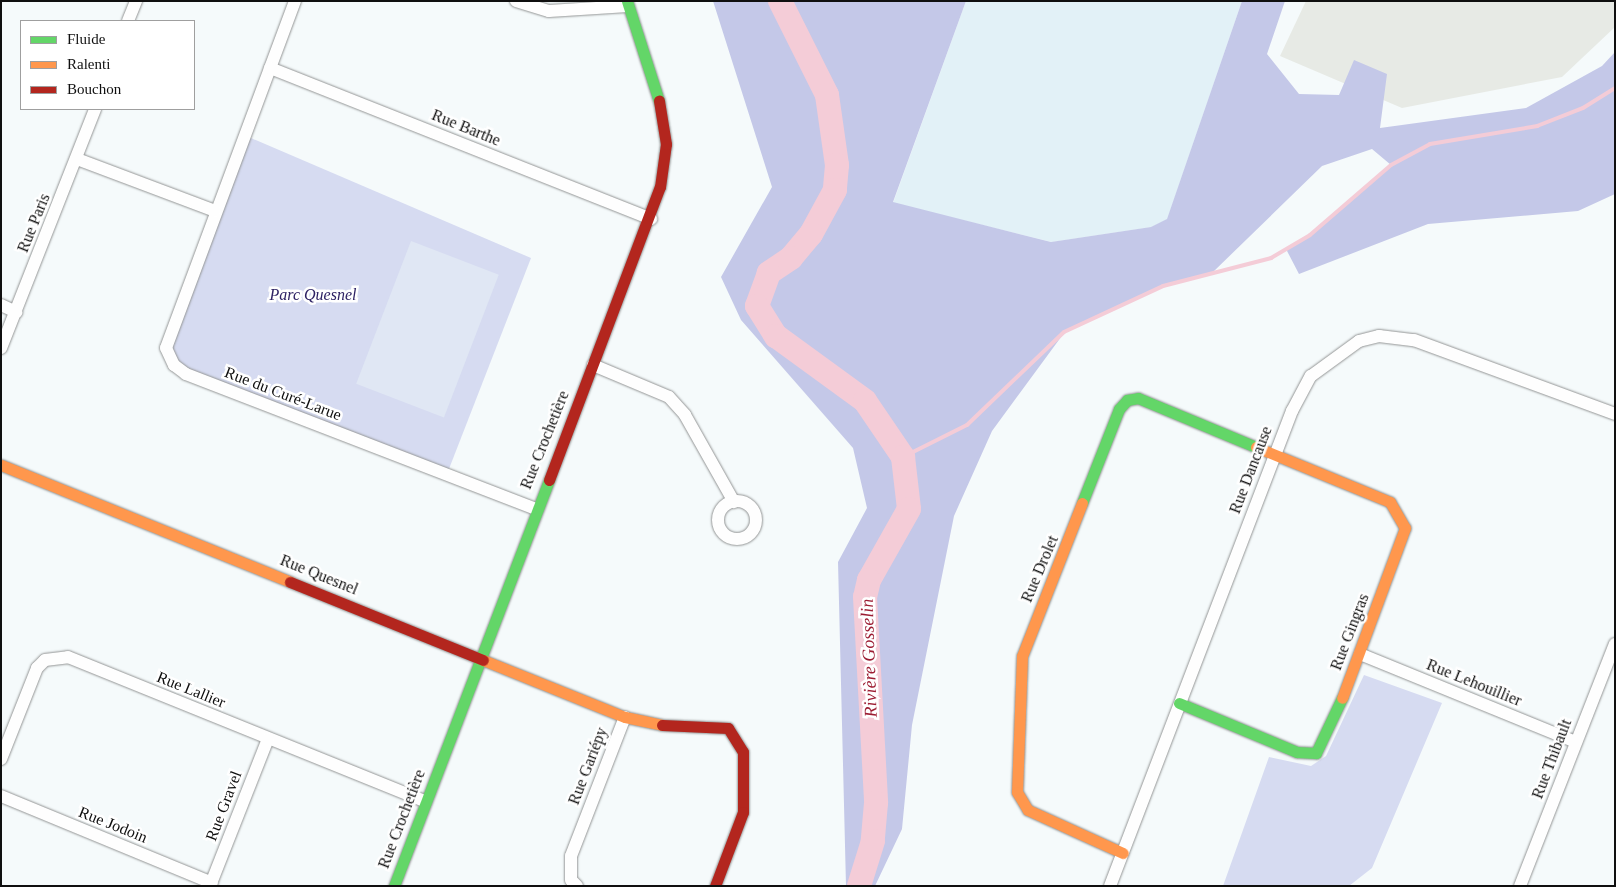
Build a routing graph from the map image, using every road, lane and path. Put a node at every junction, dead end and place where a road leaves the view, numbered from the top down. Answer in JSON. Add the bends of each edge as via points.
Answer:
{"nodes":[{"id":1,"x":136,"y":1,"type":"edge"},
{"id":2,"x":295,"y":1,"type":"edge"},
{"id":3,"x":516,"y":1,"type":"edge"},
{"id":4,"x":628,"y":4,"type":"edge"},
{"id":5,"x":128,"y":20,"type":"edge"},
{"id":6,"x":270,"y":68,"type":"junction"},
{"id":7,"x":95,"y":110,"type":"edge"},
{"id":8,"x":76,"y":159,"type":"junction"},
{"id":9,"x":215,"y":211,"type":"junction"},
{"id":10,"x":651,"y":219,"type":"junction"},
{"id":11,"x":1,"y":306,"type":"edge"},
{"id":12,"x":16,"y":312,"type":"junction"},
{"id":13,"x":1,"y":348,"type":"edge"},
{"id":14,"x":593,"y":365,"type":"junction"},
{"id":15,"x":1615,"y":414,"type":"edge"},
{"id":16,"x":1275,"y":454,"type":"junction"},
{"id":17,"x":1,"y":465,"type":"edge"},
{"id":18,"x":734,"y":502,"type":"dead end"},
{"id":19,"x":536,"y":509,"type":"junction"},
{"id":20,"x":1615,"y":644,"type":"edge"},
{"id":21,"x":1360,"y":654,"type":"junction"},
{"id":22,"x":479,"y":657,"type":"junction"},
{"id":23,"x":1179,"y":703,"type":"junction"},
{"id":24,"x":625,"y":717,"type":"junction"},
{"id":25,"x":268,"y":739,"type":"junction"},
{"id":26,"x":1576,"y":742,"type":"junction"},
{"id":27,"x":1,"y":759,"type":"edge"},
{"id":28,"x":1,"y":796,"type":"edge"},
{"id":29,"x":426,"y":802,"type":"junction"},
{"id":30,"x":1123,"y":853,"type":"junction"},
{"id":31,"x":211,"y":884,"type":"edge"},
{"id":32,"x":394,"y":886,"type":"edge"},
{"id":33,"x":576,"y":886,"type":"edge"},
{"id":34,"x":715,"y":886,"type":"edge"},
{"id":35,"x":1110,"y":886,"type":"edge"},
{"id":36,"x":1520,"y":886,"type":"edge"}],
"edges":[{"from":1,"to":5,"type":"street"},
{"from":2,"to":6,"type":"street","name":"Rue du Curé-Larue"},
{"from":3,"to":4,"type":"street","via":[[549,11]]},
{"from":4,"to":10,"type":"street","name":"Rue Crochetière","via":[[663,116],[663,169]]},
{"from":6,"to":9,"type":"street","name":"Rue du Curé-Larue"},
{"from":6,"to":10,"type":"street","name":"Rue Barthe"},
{"from":7,"to":8,"type":"street","name":"Rue Paris"},
{"from":8,"to":9,"type":"street"},
{"from":8,"to":12,"type":"street","name":"Rue Paris"},
{"from":9,"to":19,"type":"street","name":"Rue du Curé-Larue","via":[[167,336],[166,348],[174,365],[186,374]]},
{"from":10,"to":14,"type":"street","name":"Rue Crochetière"},
{"from":11,"to":12,"type":"street"},
{"from":12,"to":13,"type":"street","name":"Rue Paris"},
{"from":14,"to":18,"type":"street","via":[[669,397],[685,415]]},
{"from":14,"to":19,"type":"street","name":"Rue Crochetière"},
{"from":15,"to":16,"type":"street","name":"Rue Dancause","via":[[1414,340],[1380,336],[1359,341],[1311,376]]},
{"from":16,"to":21,"type":"street","name":"Rue Gingras","via":[[1390,502],[1400,513],[1404,540]]},
{"from":16,"to":23,"type":"street","name":"Rue Dancause"},
{"from":16,"to":30,"type":"street","name":"Rue Drolet","via":[[1138,398],[1127,400],[1119,409],[1025,646],[1018,798],[1028,810]]},
{"from":17,"to":22,"type":"street","name":"Rue Quesnel"},
{"from":19,"to":22,"type":"street","name":"Rue Crochetière"},
{"from":20,"to":26,"type":"street","name":"Rue Thibault"},
{"from":21,"to":23,"type":"street","name":"Rue Gingras","via":[[1323,746],[1316,752],[1297,752]]},
{"from":21,"to":26,"type":"street","name":"Rue Lehouillier"},
{"from":22,"to":24,"type":"street","name":"Rue Quesnel"},
{"from":22,"to":29,"type":"street","name":"Rue Crochetière"},
{"from":23,"to":30,"type":"street","name":"Rue Dancause"},
{"from":24,"to":33,"type":"street","name":"Rue Gariépy","via":[[571,856],[571,880]]},
{"from":24,"to":34,"type":"street","name":"Rue Gariépy","via":[[652,725],[728,728],[738,738],[742,752],[743,812]]},
{"from":25,"to":27,"type":"street","name":"Rue Lallier","via":[[58,656],[37,668]]},
{"from":25,"to":29,"type":"street","name":"Rue Lallier"},
{"from":25,"to":31,"type":"street","name":"Rue Gravel"},
{"from":26,"to":36,"type":"street","name":"Rue Thibault"},
{"from":28,"to":31,"type":"street","name":"Rue Jodoin"},
{"from":29,"to":32,"type":"street","name":"Rue Crochetière"},
{"from":30,"to":35,"type":"street","name":"Rue Dancause"}]}
